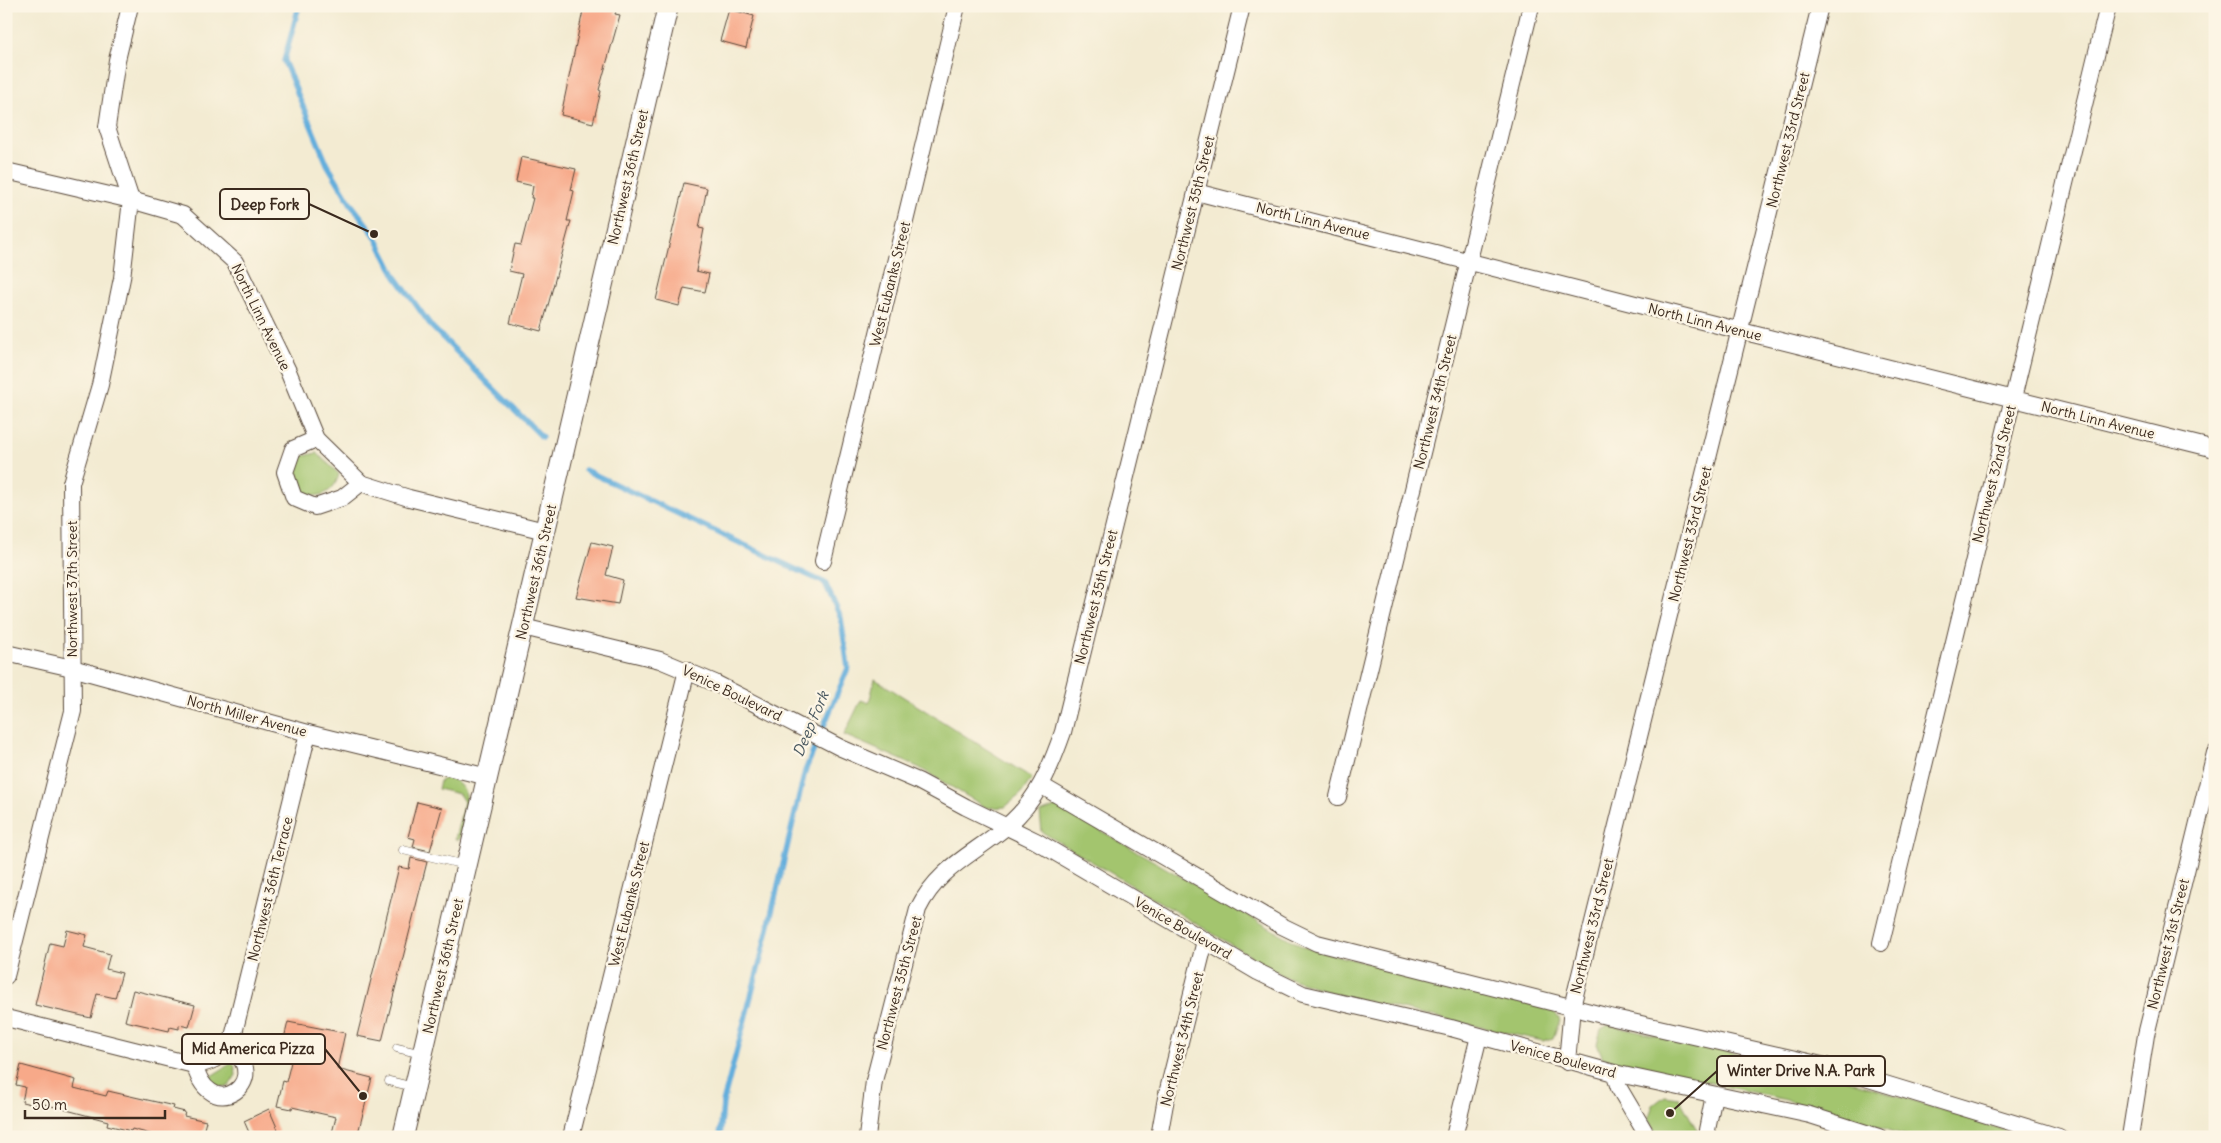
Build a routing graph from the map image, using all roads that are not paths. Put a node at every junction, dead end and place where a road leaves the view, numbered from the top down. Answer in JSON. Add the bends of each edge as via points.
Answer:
{"nodes":[{"id":1,"x":130,"y":6,"type":"edge"},
{"id":2,"x":668,"y":6,"type":"edge"},
{"id":3,"x":957,"y":6,"type":"edge"},
{"id":4,"x":1242,"y":6,"type":"edge"},
{"id":5,"x":1531,"y":6,"type":"edge"},
{"id":6,"x":1820,"y":6,"type":"edge"},
{"id":7,"x":2108,"y":6,"type":"edge"},
{"id":8,"x":6,"y":171,"type":"edge"},
{"id":9,"x":1196,"y":192,"type":"junction"},
{"id":10,"x":131,"y":200,"type":"junction"},
{"id":11,"x":1469,"y":261,"type":"junction"},
{"id":12,"x":1741,"y":331,"type":"junction"},
{"id":13,"x":2012,"y":398,"type":"junction"},
{"id":14,"x":316,"y":439,"type":"junction"},
{"id":15,"x":2215,"y":449,"type":"edge"},
{"id":16,"x":361,"y":483,"type":"junction"},
{"id":17,"x":546,"y":531,"type":"junction"},
{"id":18,"x":824,"y":561,"type":"dead end"},
{"id":19,"x":523,"y":627,"type":"junction"},
{"id":20,"x":6,"y":653,"type":"edge"},
{"id":21,"x":72,"y":668,"type":"junction"},
{"id":22,"x":687,"y":670,"type":"junction"},
{"id":23,"x":308,"y":732,"type":"junction"},
{"id":24,"x":2215,"y":753,"type":"edge"},
{"id":25,"x":488,"y":776,"type":"junction"},
{"id":26,"x":1042,"y":786,"type":"junction"},
{"id":27,"x":1338,"y":797,"type":"dead end"},
{"id":28,"x":1007,"y":826,"type":"junction"},
{"id":29,"x":403,"y":850,"type":"dead end"},
{"id":30,"x":467,"y":866,"type":"junction"},
{"id":31,"x":1205,"y":941,"type":"junction"},
{"id":32,"x":1881,"y":943,"type":"dead end"},
{"id":33,"x":6,"y":976,"type":"edge"},
{"id":34,"x":1572,"y":1007,"type":"junction"},
{"id":35,"x":6,"y":1018,"type":"edge"},
{"id":36,"x":1480,"y":1036,"type":"junction"},
{"id":37,"x":231,"y":1045,"type":"junction"},
{"id":38,"x":397,"y":1048,"type":"dead end"},
{"id":39,"x":422,"y":1054,"type":"junction"},
{"id":40,"x":1567,"y":1062,"type":"junction"},
{"id":41,"x":194,"y":1065,"type":"junction"},
{"id":42,"x":1614,"y":1073,"type":"junction"},
{"id":43,"x":389,"y":1081,"type":"dead end"},
{"id":44,"x":415,"y":1088,"type":"junction"},
{"id":45,"x":1714,"y":1095,"type":"junction"},
{"id":46,"x":403,"y":1137,"type":"edge"},
{"id":47,"x":571,"y":1137,"type":"edge"},
{"id":48,"x":866,"y":1137,"type":"edge"},
{"id":49,"x":1159,"y":1137,"type":"edge"},
{"id":50,"x":1454,"y":1137,"type":"edge"},
{"id":51,"x":1648,"y":1137,"type":"edge"},
{"id":52,"x":1709,"y":1137,"type":"edge"},
{"id":53,"x":1879,"y":1137,"type":"edge"},
{"id":54,"x":2059,"y":1137,"type":"edge"},
{"id":55,"x":2130,"y":1137,"type":"edge"}],
"edges":[{"from":1,"to":10,"type":"street","via":[[106,127]]},
{"from":2,"to":17,"type":"street","name":"Northwest 36th Street"},
{"from":3,"to":18,"type":"street","name":"West Eubanks Street"},
{"from":4,"to":9,"type":"street","name":"Northwest 35th Street"},
{"from":5,"to":11,"type":"street","name":"Northwest 34th Street"},
{"from":6,"to":12,"type":"street","name":"Northwest 33rd Street"},
{"from":7,"to":13,"type":"street","name":"Northwest 32nd Street"},
{"from":8,"to":10,"type":"street","name":"North Linn Avenue"},
{"from":9,"to":11,"type":"street","name":"North Linn Avenue"},
{"from":9,"to":26,"type":"street","name":"Northwest 35th Street","via":[[1063,732]]},
{"from":10,"to":14,"type":"street","name":"North Linn Avenue","via":[[183,215],[235,262],[288,371]]},
{"from":10,"to":21,"type":"street","name":"Northwest 37th Street","via":[[122,278],[100,385],[71,483]]},
{"from":11,"to":12,"type":"street","name":"North Linn Avenue"},
{"from":11,"to":27,"type":"street","name":"Northwest 34th Street"},
{"from":12,"to":13,"type":"street","name":"North Linn Avenue"},
{"from":12,"to":34,"type":"street","name":"Northwest 33rd Street"},
{"from":13,"to":15,"type":"street","name":"North Linn Avenue"},
{"from":13,"to":32,"type":"street","name":"Northwest 32nd Street"},
{"from":14,"to":16,"type":"street","name":"North Linn Avenue"},
{"from":14,"to":16,"type":"street","via":[[293,449],[285,472],[294,498],[315,507],[342,498]]},
{"from":16,"to":17,"type":"street","name":"North Linn Avenue"},
{"from":17,"to":19,"type":"street","name":"Northwest 36th Street"},
{"from":19,"to":22,"type":"street","name":"Venice Boulevard","via":[[636,654]]},
{"from":19,"to":25,"type":"street","name":"Northwest 36th Street"},
{"from":20,"to":21,"type":"street","name":"North Miller Avenue"},
{"from":21,"to":23,"type":"street","name":"North Miller Avenue"},
{"from":21,"to":33,"type":"street","name":"Northwest 37th Street","via":[[73,711]]},
{"from":22,"to":28,"type":"street","name":"Venice Boulevard","via":[[841,748],[918,781]]},
{"from":22,"to":47,"type":"street","name":"West Eubanks Street"},
{"from":23,"to":25,"type":"street","name":"North Miller Avenue"},
{"from":23,"to":37,"type":"street","name":"Northwest 36th Terrace"},
{"from":24,"to":55,"type":"street","name":"Northwest 31st Street","via":[[2146,1035]]},
{"from":25,"to":30,"type":"street","name":"Northwest 36th Street"},
{"from":26,"to":28,"type":"street","name":"Northwest 35th Street"},
{"from":26,"to":34,"type":"street","via":[[1282,926],[1318,943]]},
{"from":28,"to":31,"type":"street","name":"Venice Boulevard"},
{"from":28,"to":48,"type":"street","name":"Northwest 35th Street","via":[[946,871],[925,895],[918,909],[874,1081]]},
{"from":29,"to":30,"type":"lane"},
{"from":30,"to":39,"type":"street","name":"Northwest 36th Street"},
{"from":31,"to":36,"type":"street","name":"Venice Boulevard","via":[[1303,994]]},
{"from":31,"to":49,"type":"street","name":"Northwest 34th Street"},
{"from":34,"to":40,"type":"street","name":"Northwest 33rd Street"},
{"from":34,"to":54,"type":"street","via":[[1826,1066]]},
{"from":35,"to":41,"type":"street"},
{"from":36,"to":40,"type":"street","name":"Venice Boulevard"},
{"from":36,"to":50,"type":"street"},
{"from":37,"to":41,"type":"street","via":[[211,1063]]},
{"from":37,"to":41,"type":"street","via":[[245,1067],[246,1078],[233,1094],[221,1096],[211,1093],[201,1083]]},
{"from":38,"to":39,"type":"lane"},
{"from":39,"to":44,"type":"street","name":"Northwest 36th Street"},
{"from":40,"to":42,"type":"street","name":"Venice Boulevard"},
{"from":42,"to":45,"type":"street","name":"Venice Boulevard"},
{"from":42,"to":51,"type":"street","via":[[1619,1088]]},
{"from":43,"to":44,"type":"lane"},
{"from":44,"to":46,"type":"street","name":"Northwest 36th Street"},
{"from":45,"to":52,"type":"street","via":[[1707,1130]]},
{"from":45,"to":53,"type":"street","name":"Venice Boulevard","via":[[1810,1115]]}]}
